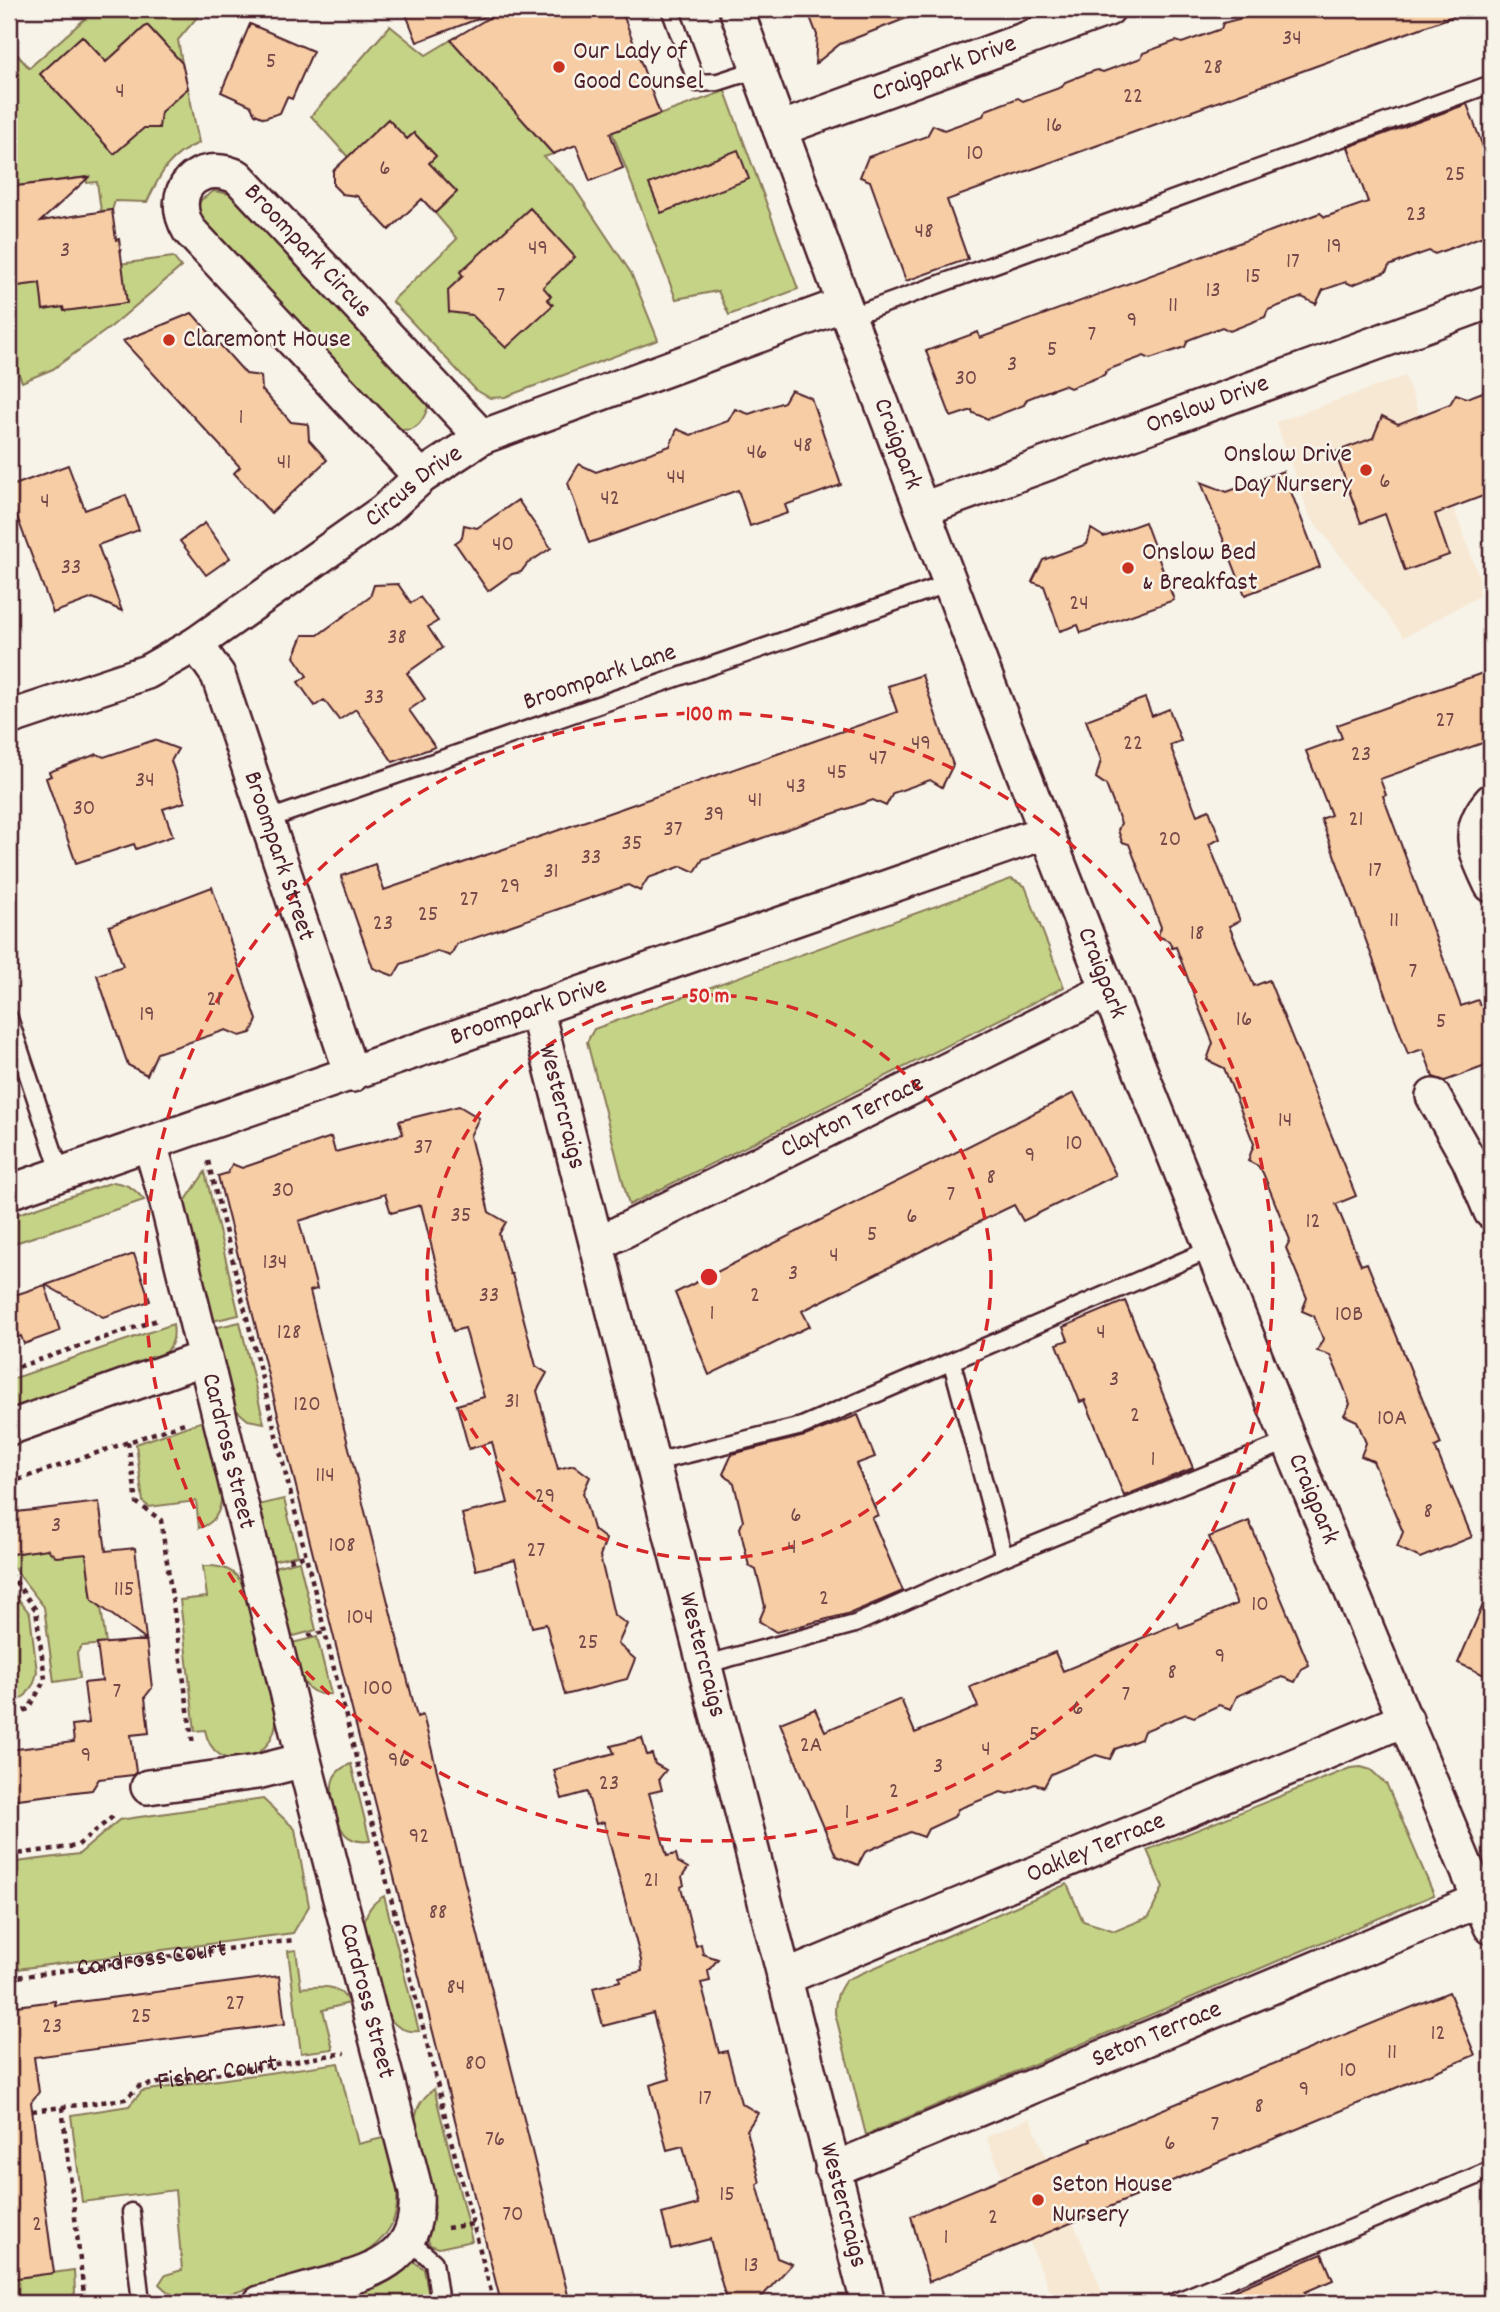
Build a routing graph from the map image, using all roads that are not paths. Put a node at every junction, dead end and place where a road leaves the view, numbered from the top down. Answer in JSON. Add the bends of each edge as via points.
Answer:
{"nodes":[{"id":1,"x":670,"y":9,"type":"edge"},
{"id":2,"x":736,"y":9,"type":"edge"},
{"id":3,"x":1108,"y":9,"type":"edge"},
{"id":4,"x":758,"y":69,"type":"junction"},
{"id":5,"x":1491,"y":84,"type":"edge"},
{"id":6,"x":780,"y":129,"type":"junction"},
{"id":7,"x":1491,"y":301,"type":"edge"},
{"id":8,"x":847,"y":310,"type":"junction"},
{"id":9,"x":482,"y":436,"type":"junction"},
{"id":10,"x":421,"y":477,"type":"junction"},
{"id":11,"x":923,"y":509,"type":"junction"},
{"id":12,"x":950,"y":583,"type":"junction"},
{"id":13,"x":196,"y":644,"type":"junction"},
{"id":14,"x":11,"y":709,"type":"edge"},
{"id":15,"x":1491,"y":801,"type":"edge"},
{"id":16,"x":266,"y":820,"type":"junction"},
{"id":17,"x":1046,"y":832,"type":"junction"},
{"id":18,"x":1491,"y":885,"type":"edge"},
{"id":19,"x":1108,"y":990,"type":"junction"},
{"id":20,"x":536,"y":1008,"type":"junction"},
{"id":21,"x":9,"y":1018,"type":"edge"},
{"id":22,"x":352,"y":1074,"type":"junction"},
{"id":23,"x":1433,"y":1096,"type":"dead end"},
{"id":24,"x":150,"y":1144,"type":"junction"},
{"id":25,"x":1480,"y":1155,"type":"edge"},
{"id":26,"x":61,"y":1174,"type":"junction"},
{"id":27,"x":9,"y":1192,"type":"edge"},
{"id":28,"x":1491,"y":1212,"type":"edge"},
{"id":29,"x":597,"y":1244,"type":"junction"},
{"id":30,"x":1211,"y":1249,"type":"junction"},
{"id":31,"x":204,"y":1358,"type":"junction"},
{"id":32,"x":952,"y":1363,"type":"junction"},
{"id":33,"x":9,"y":1428,"type":"edge"},
{"id":34,"x":1289,"y":1441,"type":"junction"},
{"id":35,"x":651,"y":1463,"type":"junction"},
{"id":36,"x":1004,"y":1557,"type":"junction"},
{"id":37,"x":704,"y":1665,"type":"junction"},
{"id":38,"x":1406,"y":1719,"type":"junction"},
{"id":39,"x":304,"y":1760,"type":"junction"},
{"id":40,"x":148,"y":1787,"type":"dead end"},
{"id":41,"x":1486,"y":1914,"type":"edge"},
{"id":42,"x":784,"y":1978,"type":"junction"},
{"id":43,"x":832,"y":2170,"type":"junction"},
{"id":44,"x":1491,"y":2170,"type":"edge"},
{"id":45,"x":131,"y":2211,"type":"dead end"},
{"id":46,"x":408,"y":2240,"type":"junction"},
{"id":47,"x":141,"y":2303,"type":"edge"},
{"id":48,"x":260,"y":2303,"type":"edge"},
{"id":49,"x":440,"y":2303,"type":"edge"},
{"id":50,"x":868,"y":2303,"type":"edge"},
{"id":51,"x":1173,"y":2303,"type":"edge"}],
"edges":[{"from":1,"to":4,"type":"lane","via":[[697,83],[718,82]]},
{"from":2,"to":4,"type":"street","name":"Craigpark"},
{"from":3,"to":6,"type":"street","name":"Craigpark Drive"},
{"from":4,"to":6,"type":"street","name":"Craigpark"},
{"from":5,"to":8,"type":"lane"},
{"from":6,"to":8,"type":"street","name":"Craigpark"},
{"from":7,"to":11,"type":"street","name":"Onslow Drive"},
{"from":8,"to":9,"type":"street","name":"Circus Drive"},
{"from":8,"to":11,"type":"street","name":"Craigpark"},
{"from":9,"to":10,"type":"street","name":"Circus Drive"},
{"from":9,"to":10,"type":"street","name":"Broompark Circus","via":[[238,177],[225,170],[195,176],[180,202],[189,230]]},
{"from":10,"to":13,"type":"street","name":"Circus Drive","via":[[384,511]]},
{"from":11,"to":12,"type":"street","name":"Craigpark"},
{"from":12,"to":16,"type":"lane","name":"Broompark Lane"},
{"from":12,"to":17,"type":"street","name":"Craigpark"},
{"from":13,"to":14,"type":"street","name":"Circus Drive","via":[[147,672]]},
{"from":13,"to":16,"type":"street","name":"Broompark Street","via":[[218,675]]},
{"from":15,"to":18,"type":"street","via":[[1475,830],[1476,846]]},
{"from":16,"to":22,"type":"street","name":"Broompark Street"},
{"from":17,"to":19,"type":"street","name":"Craigpark"},
{"from":17,"to":20,"type":"street","name":"Broompark Drive"},
{"from":19,"to":29,"type":"street","name":"Clayton Terrace"},
{"from":19,"to":30,"type":"street","name":"Craigpark"},
{"from":20,"to":22,"type":"street","name":"Broompark Drive"},
{"from":20,"to":29,"type":"street","name":"Westercraigs"},
{"from":21,"to":26,"type":"lane"},
{"from":22,"to":24,"type":"street","name":"Broompark Drive"},
{"from":23,"to":25,"type":"street"},
{"from":24,"to":26,"type":"street","name":"Broompark Drive"},
{"from":24,"to":31,"type":"street","name":"Cardross Street"},
{"from":25,"to":28,"type":"street"},
{"from":26,"to":27,"type":"street","name":"Broompark Drive"},
{"from":29,"to":35,"type":"street","name":"Westercraigs"},
{"from":30,"to":32,"type":"lane"},
{"from":30,"to":34,"type":"street","name":"Craigpark"},
{"from":31,"to":33,"type":"street"},
{"from":31,"to":39,"type":"street","name":"Cardross Street"},
{"from":32,"to":35,"type":"lane","via":[[802,1426]]},
{"from":32,"to":36,"type":"lane"},
{"from":34,"to":36,"type":"lane"},
{"from":34,"to":38,"type":"street","name":"Craigpark"},
{"from":35,"to":37,"type":"street","name":"Westercraigs"},
{"from":36,"to":37,"type":"lane","via":[[855,1624]]},
{"from":37,"to":42,"type":"street","name":"Westercraigs"},
{"from":38,"to":41,"type":"street","name":"Craigpark"},
{"from":38,"to":42,"type":"street","name":"Oakley Terrace"},
{"from":39,"to":40,"type":"street","via":[[257,1772]]},
{"from":39,"to":46,"type":"street","name":"Cardross Street","via":[[416,2192],[416,2219]]},
{"from":41,"to":43,"type":"street","name":"Seton Terrace"},
{"from":42,"to":43,"type":"street","name":"Westercraigs"},
{"from":43,"to":50,"type":"street","name":"Westercraigs"},
{"from":44,"to":51,"type":"lane"},
{"from":45,"to":47,"type":"lane"},
{"from":46,"to":48,"type":"street","via":[[391,2260],[366,2273]]},
{"from":46,"to":49,"type":"lane","via":[[434,2262]]}]}
